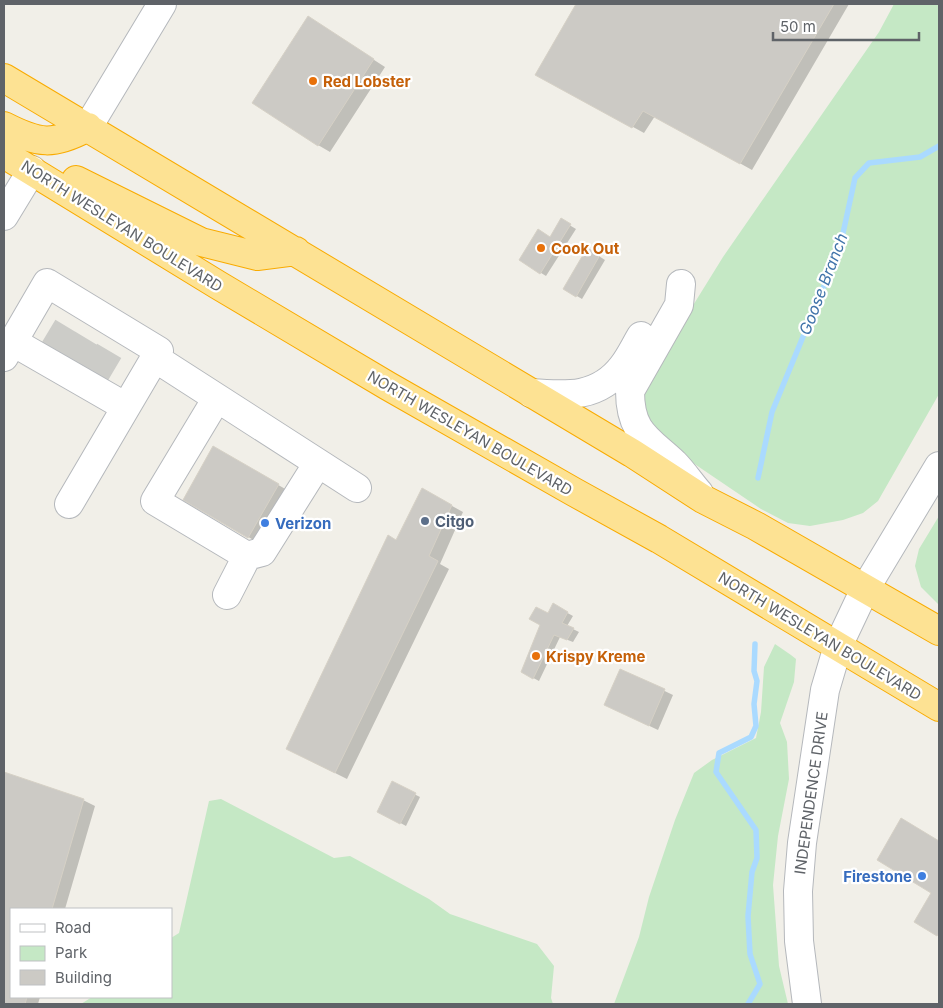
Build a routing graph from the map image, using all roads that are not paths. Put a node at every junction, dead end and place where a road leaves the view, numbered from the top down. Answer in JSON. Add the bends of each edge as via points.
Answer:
{"nodes":[{"id":1,"x":162,"y":4,"type":"edge"},
{"id":2,"x":4,"y":78,"type":"edge"},
{"id":3,"x":4,"y":126,"type":"edge"},
{"id":4,"x":88,"y":127,"type":"junction"},
{"id":5,"x":4,"y":154,"type":"edge"},
{"id":6,"x":32,"y":170,"type":"junction"},
{"id":7,"x":4,"y":216,"type":"edge"},
{"id":8,"x":296,"y":251,"type":"junction"},
{"id":9,"x":8,"y":349,"type":"edge"},
{"id":10,"x":155,"y":358,"type":"junction"},
{"id":11,"x":531,"y":393,"type":"junction"},
{"id":12,"x":216,"y":398,"type":"junction"},
{"id":13,"x":126,"y":407,"type":"junction"},
{"id":14,"x":939,"y":466,"type":"edge"},
{"id":15,"x":314,"y":469,"type":"junction"},
{"id":16,"x":357,"y":488,"type":"dead end"},
{"id":17,"x":703,"y":498,"type":"junction"},
{"id":18,"x":69,"y":504,"type":"dead end"},
{"id":19,"x":165,"y":508,"type":"junction"},
{"id":20,"x":247,"y":556,"type":"junction"},
{"id":21,"x":865,"y":588,"type":"junction"},
{"id":22,"x":226,"y":596,"type":"dead end"},
{"id":23,"x":939,"y":631,"type":"edge"},
{"id":24,"x":838,"y":646,"type":"junction"},
{"id":25,"x":939,"y":708,"type":"edge"},
{"id":26,"x":807,"y":1004,"type":"edge"}],
"edges":[{"from":1,"to":4,"type":"street"},
{"from":2,"to":4,"type":"highway"},
{"from":3,"to":4,"type":"highway","via":[[37,140],[56,140]]},
{"from":4,"to":8,"type":"highway"},
{"from":5,"to":6,"type":"highway","name":"NORTH WESLEYAN BOULEVARD"},
{"from":6,"to":7,"type":"street"},
{"from":6,"to":8,"type":"highway","via":[[49,170],[71,177],[201,242],[257,256]]},
{"from":6,"to":24,"type":"highway","name":"NORTH WESLEYAN BOULEVARD","via":[[226,290]]},
{"from":8,"to":11,"type":"highway"},
{"from":9,"to":10,"type":"street","via":[[48,283],[98,322],[159,351]]},
{"from":9,"to":13,"type":"street","via":[[71,368]]},
{"from":10,"to":12,"type":"street"},
{"from":10,"to":13,"type":"street"},
{"from":11,"to":17,"type":"highway"},
{"from":11,"to":17,"type":"street","via":[[562,396],[605,385],[623,366],[663,298],[680,284],[679,305],[630,391],[630,407],[636,426],[647,440],[676,465]]},
{"from":12,"to":15,"type":"street"},
{"from":12,"to":19,"type":"street"},
{"from":13,"to":18,"type":"street"},
{"from":14,"to":21,"type":"street","name":"INDEPENDENCE DRIVE"},
{"from":15,"to":16,"type":"street"},
{"from":15,"to":19,"type":"street","via":[[291,483],[256,541],[247,545],[190,512]]},
{"from":15,"to":20,"type":"street","via":[[262,552]]},
{"from":17,"to":21,"type":"highway"},
{"from":19,"to":20,"type":"street"},
{"from":20,"to":22,"type":"street"},
{"from":21,"to":23,"type":"highway"},
{"from":21,"to":24,"type":"street","name":"INDEPENDENCE DRIVE"},
{"from":24,"to":25,"type":"highway","name":"NORTH WESLEYAN BOULEVARD"},
{"from":24,"to":26,"type":"street","name":"INDEPENDENCE DRIVE","via":[[825,690],[802,843],[798,890],[799,941]]}]}
